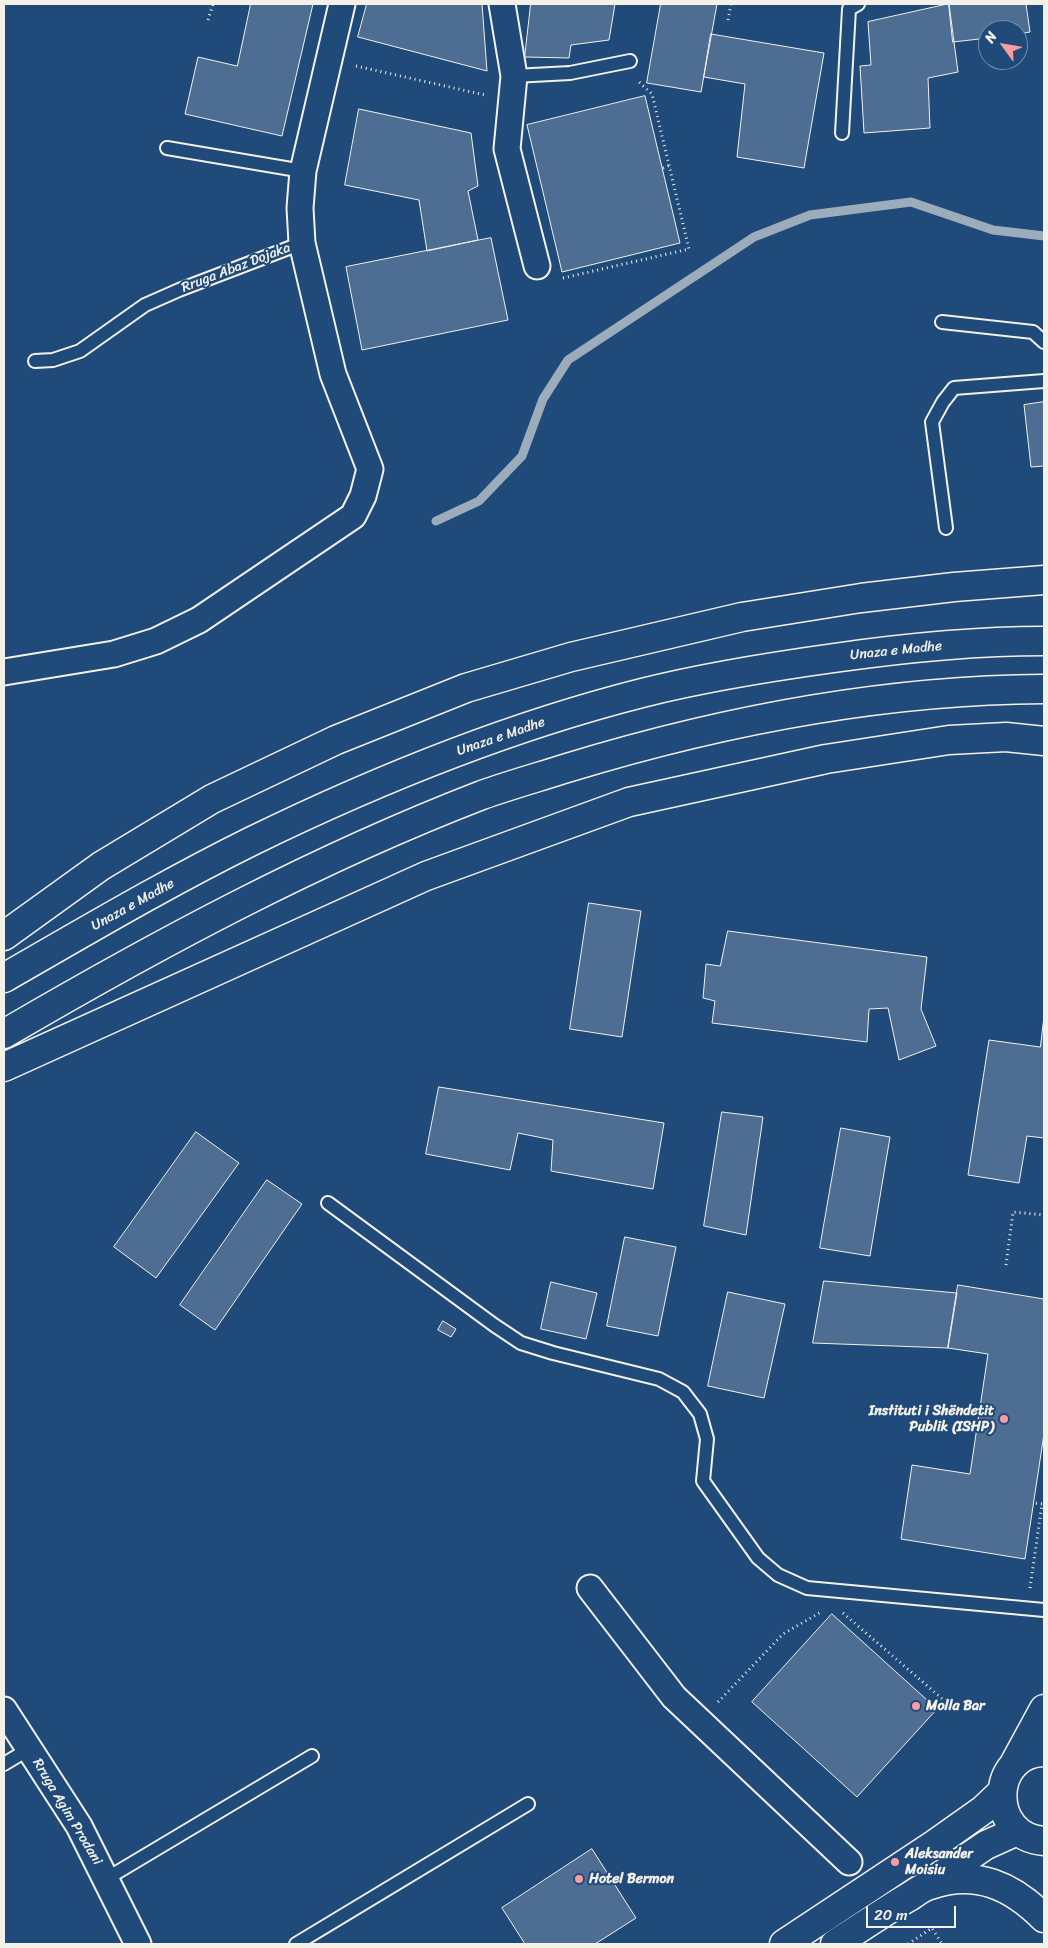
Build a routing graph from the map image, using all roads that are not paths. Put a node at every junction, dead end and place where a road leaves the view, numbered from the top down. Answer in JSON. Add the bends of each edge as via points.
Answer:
{"nodes":[{"id":1,"x":342,"y":4,"type":"edge"},
{"id":2,"x":502,"y":4,"type":"edge"},
{"id":3,"x":858,"y":4,"type":"edge"},
{"id":4,"x":630,"y":61,"type":"dead end"},
{"id":5,"x":514,"y":76,"type":"junction"},
{"id":6,"x":842,"y":133,"type":"dead end"},
{"id":7,"x":167,"y":148,"type":"dead end"},
{"id":8,"x":303,"y":171,"type":"junction"},
{"id":9,"x":302,"y":243,"type":"junction"},
{"id":10,"x":546,"y":273,"type":"road end"},
{"id":11,"x":942,"y":322,"type":"dead end"},
{"id":12,"x":1044,"y":342,"type":"edge"},
{"id":13,"x":35,"y":361,"type":"dead end"},
{"id":14,"x":1044,"y":381,"type":"edge"},
{"id":15,"x":946,"y":528,"type":"dead end"},
{"id":16,"x":1044,"y":580,"type":"edge"},
{"id":17,"x":1044,"y":641,"type":"edge"},
{"id":18,"x":4,"y":672,"type":"edge"},
{"id":19,"x":1044,"y":689,"type":"edge"},
{"id":20,"x":1044,"y":741,"type":"edge"},
{"id":21,"x":4,"y":936,"type":"edge"},
{"id":22,"x":4,"y":978,"type":"edge"},
{"id":23,"x":6,"y":1033,"type":"edge"},
{"id":24,"x":4,"y":1067,"type":"edge"},
{"id":25,"x":328,"y":1203,"type":"dead end"},
{"id":26,"x":590,"y":1588,"type":"dead end"},
{"id":27,"x":1044,"y":1610,"type":"edge"},
{"id":28,"x":1044,"y":1709,"type":"edge"},
{"id":29,"x":4,"y":1710,"type":"edge"},
{"id":30,"x":29,"y":1749,"type":"junction"},
{"id":31,"x":1044,"y":1752,"type":"edge"},
{"id":32,"x":312,"y":1756,"type":"dead end"},
{"id":33,"x":4,"y":1764,"type":"edge"},
{"id":34,"x":1013,"y":1766,"type":"junction"},
{"id":35,"x":1002,"y":1792,"type":"junction"},
{"id":36,"x":528,"y":1804,"type":"dead end"},
{"id":37,"x":1035,"y":1843,"type":"edge"},
{"id":38,"x":849,"y":1862,"type":"dead end"},
{"id":39,"x":106,"y":1878,"type":"junction"},
{"id":40,"x":928,"y":1885,"type":"junction"},
{"id":41,"x":1044,"y":1918,"type":"edge"},
{"id":42,"x":138,"y":1944,"type":"edge"},
{"id":43,"x":296,"y":1944,"type":"edge"},
{"id":44,"x":784,"y":1944,"type":"edge"},
{"id":45,"x":835,"y":1944,"type":"edge"}],
"edges":[{"from":1,"to":8,"type":"street","name":"Rruga Abaz Dojaka"},
{"from":2,"to":5,"type":"street"},
{"from":3,"to":6,"type":"lane","via":[[849,9]]},
{"from":4,"to":5,"type":"lane","via":[[570,73]]},
{"from":5,"to":10,"type":"street","via":[[506,149]]},
{"from":7,"to":8,"type":"lane"},
{"from":8,"to":9,"type":"street","name":"Rruga Abaz Dojaka"},
{"from":9,"to":13,"type":"lane","name":"Rruga Abaz Dojaka","via":[[145,305],[80,351],[53,360]]},
{"from":9,"to":18,"type":"street","via":[[333,374],[370,470],[363,496],[352,516],[199,620],[156,641],[114,654]]},
{"from":11,"to":12,"type":"lane","via":[[1033,332]]},
{"from":14,"to":15,"type":"lane","via":[[954,388],[943,402],[932,422]]},
{"from":16,"to":21,"type":"main road","via":[[870,597],[742,617],[571,657],[466,688],[336,740],[212,799],[101,866]]},
{"from":17,"to":22,"type":"main road","name":"Unaza e Madhe","via":[[898,649],[799,663],[643,693],[564,715],[462,749],[252,841]]},
{"from":19,"to":23,"type":"main road","via":[[894,698],[735,723],[620,752],[485,794],[369,842],[201,923]]},
{"from":20,"to":24,"type":"main road","via":[[1006,737],[939,742],[826,759],[629,802],[426,876]]},
{"from":25,"to":27,"type":"lane","via":[[521,1343],[659,1379],[682,1392],[700,1414],[707,1438],[703,1481],[758,1558],[778,1575],[807,1588]]},
{"from":26,"to":38,"type":"street","via":[[674,1697]]},
{"from":28,"to":34,"type":"main road"},
{"from":29,"to":30,"type":"street","name":"Rruga Agim Prodani"},
{"from":30,"to":33,"type":"lane"},
{"from":30,"to":39,"type":"street","name":"Rruga Agim Prodani","via":[[79,1826]]},
{"from":31,"to":34,"type":"main road","via":[[1025,1757]]},
{"from":32,"to":39,"type":"lane"},
{"from":34,"to":35,"type":"main road","via":[[1005,1778]]},
{"from":35,"to":37,"type":"main road","via":[[1008,1820]]},
{"from":35,"to":44,"type":"main road","via":[[983,1810],[935,1844]]},
{"from":36,"to":43,"type":"lane"},
{"from":37,"to":40,"type":"main road","via":[[986,1844]]},
{"from":39,"to":42,"type":"street","name":"Rruga Agim Prodani"},
{"from":40,"to":41,"type":"main road","via":[[967,1879],[993,1883],[1013,1892]]},
{"from":40,"to":45,"type":"main road"}]}
